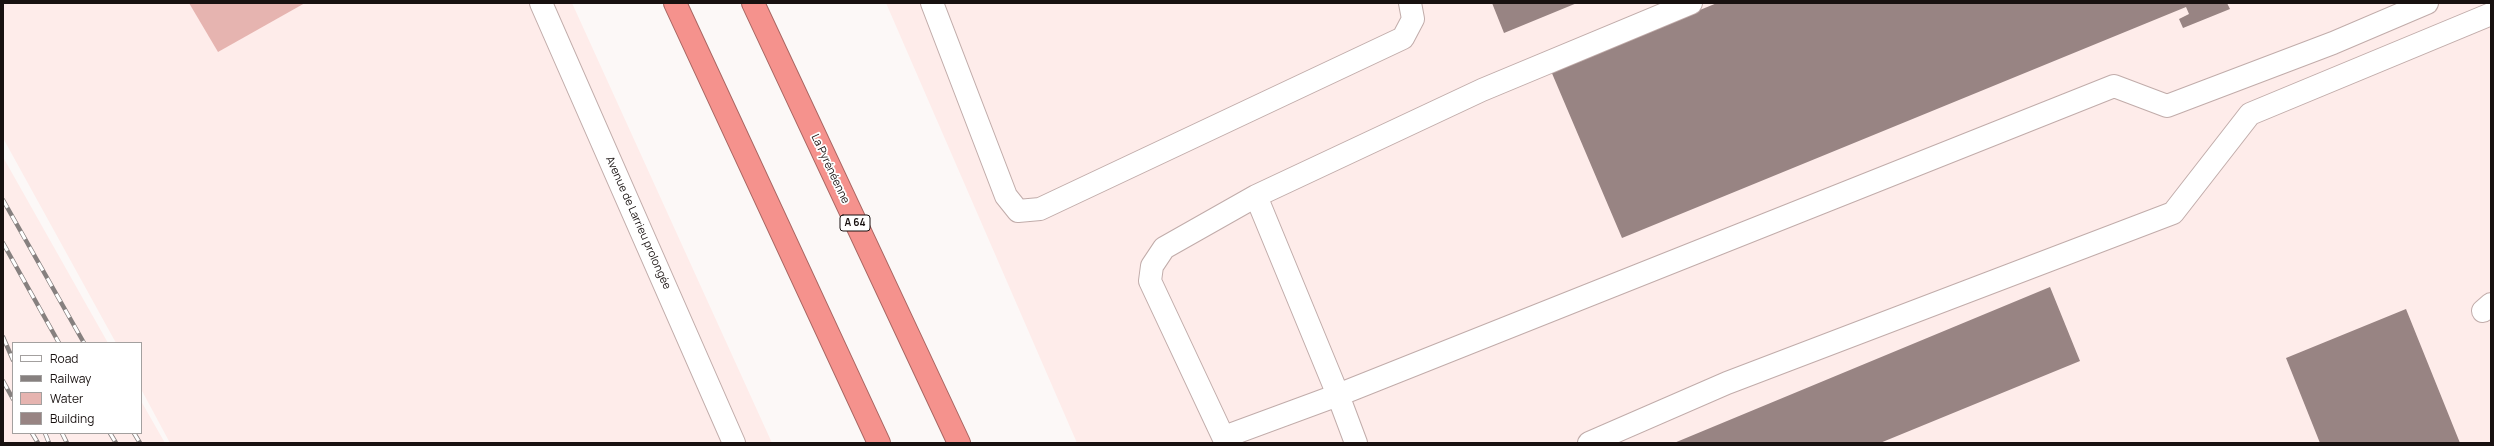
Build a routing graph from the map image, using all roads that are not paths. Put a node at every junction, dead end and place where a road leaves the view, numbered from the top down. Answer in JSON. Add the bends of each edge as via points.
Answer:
{"nodes":[{"id":1,"x":541,"y":3,"type":"edge"},
{"id":2,"x":675,"y":3,"type":"edge"},
{"id":3,"x":753,"y":3,"type":"edge"},
{"id":4,"x":932,"y":3,"type":"edge"},
{"id":5,"x":1410,"y":3,"type":"edge"},
{"id":6,"x":1691,"y":3,"type":"edge"},
{"id":7,"x":2426,"y":3,"type":"edge"},
{"id":8,"x":2491,"y":14,"type":"edge"},
{"id":9,"x":2438,"y":36,"type":"junction"},
{"id":10,"x":2347,"y":38,"type":"junction"},
{"id":11,"x":2358,"y":69,"type":"junction"},
{"id":12,"x":1256,"y":196,"type":"junction"},
{"id":13,"x":1338,"y":395,"type":"junction"},
{"id":14,"x":1225,"y":440,"type":"edge"},
{"id":15,"x":734,"y":443,"type":"edge"},
{"id":16,"x":879,"y":443,"type":"edge"},
{"id":17,"x":959,"y":443,"type":"edge"},
{"id":18,"x":1356,"y":443,"type":"edge"},
{"id":19,"x":1589,"y":443,"type":"edge"}],
"edges":[{"from":1,"to":15,"type":"street","name":"Avenue de Larrieu prolongée"},
{"from":2,"to":16,"type":"highway"},
{"from":3,"to":17,"type":"highway","name":"La Pyrénéenne","number":"A 64"},
{"from":4,"to":5,"type":"street","via":[[1006,196],[1018,210],[1040,209],[1403,38],[1412,19]]},
{"from":6,"to":12,"type":"street","via":[[1482,90]]},
{"from":7,"to":9,"type":"street"},
{"from":7,"to":10,"type":"street"},
{"from":8,"to":9,"type":"street"},
{"from":9,"to":11,"type":"street"},
{"from":10,"to":11,"type":"street"},
{"from":10,"to":13,"type":"street","via":[[2167,106],[2114,86]]},
{"from":11,"to":19,"type":"street","via":[[2250,114],[2173,213],[1726,383]]},
{"from":12,"to":13,"type":"street"},
{"from":12,"to":14,"type":"street","via":[[1164,248],[1152,266],[1150,282]]},
{"from":13,"to":14,"type":"street"},
{"from":13,"to":18,"type":"street"}]}
